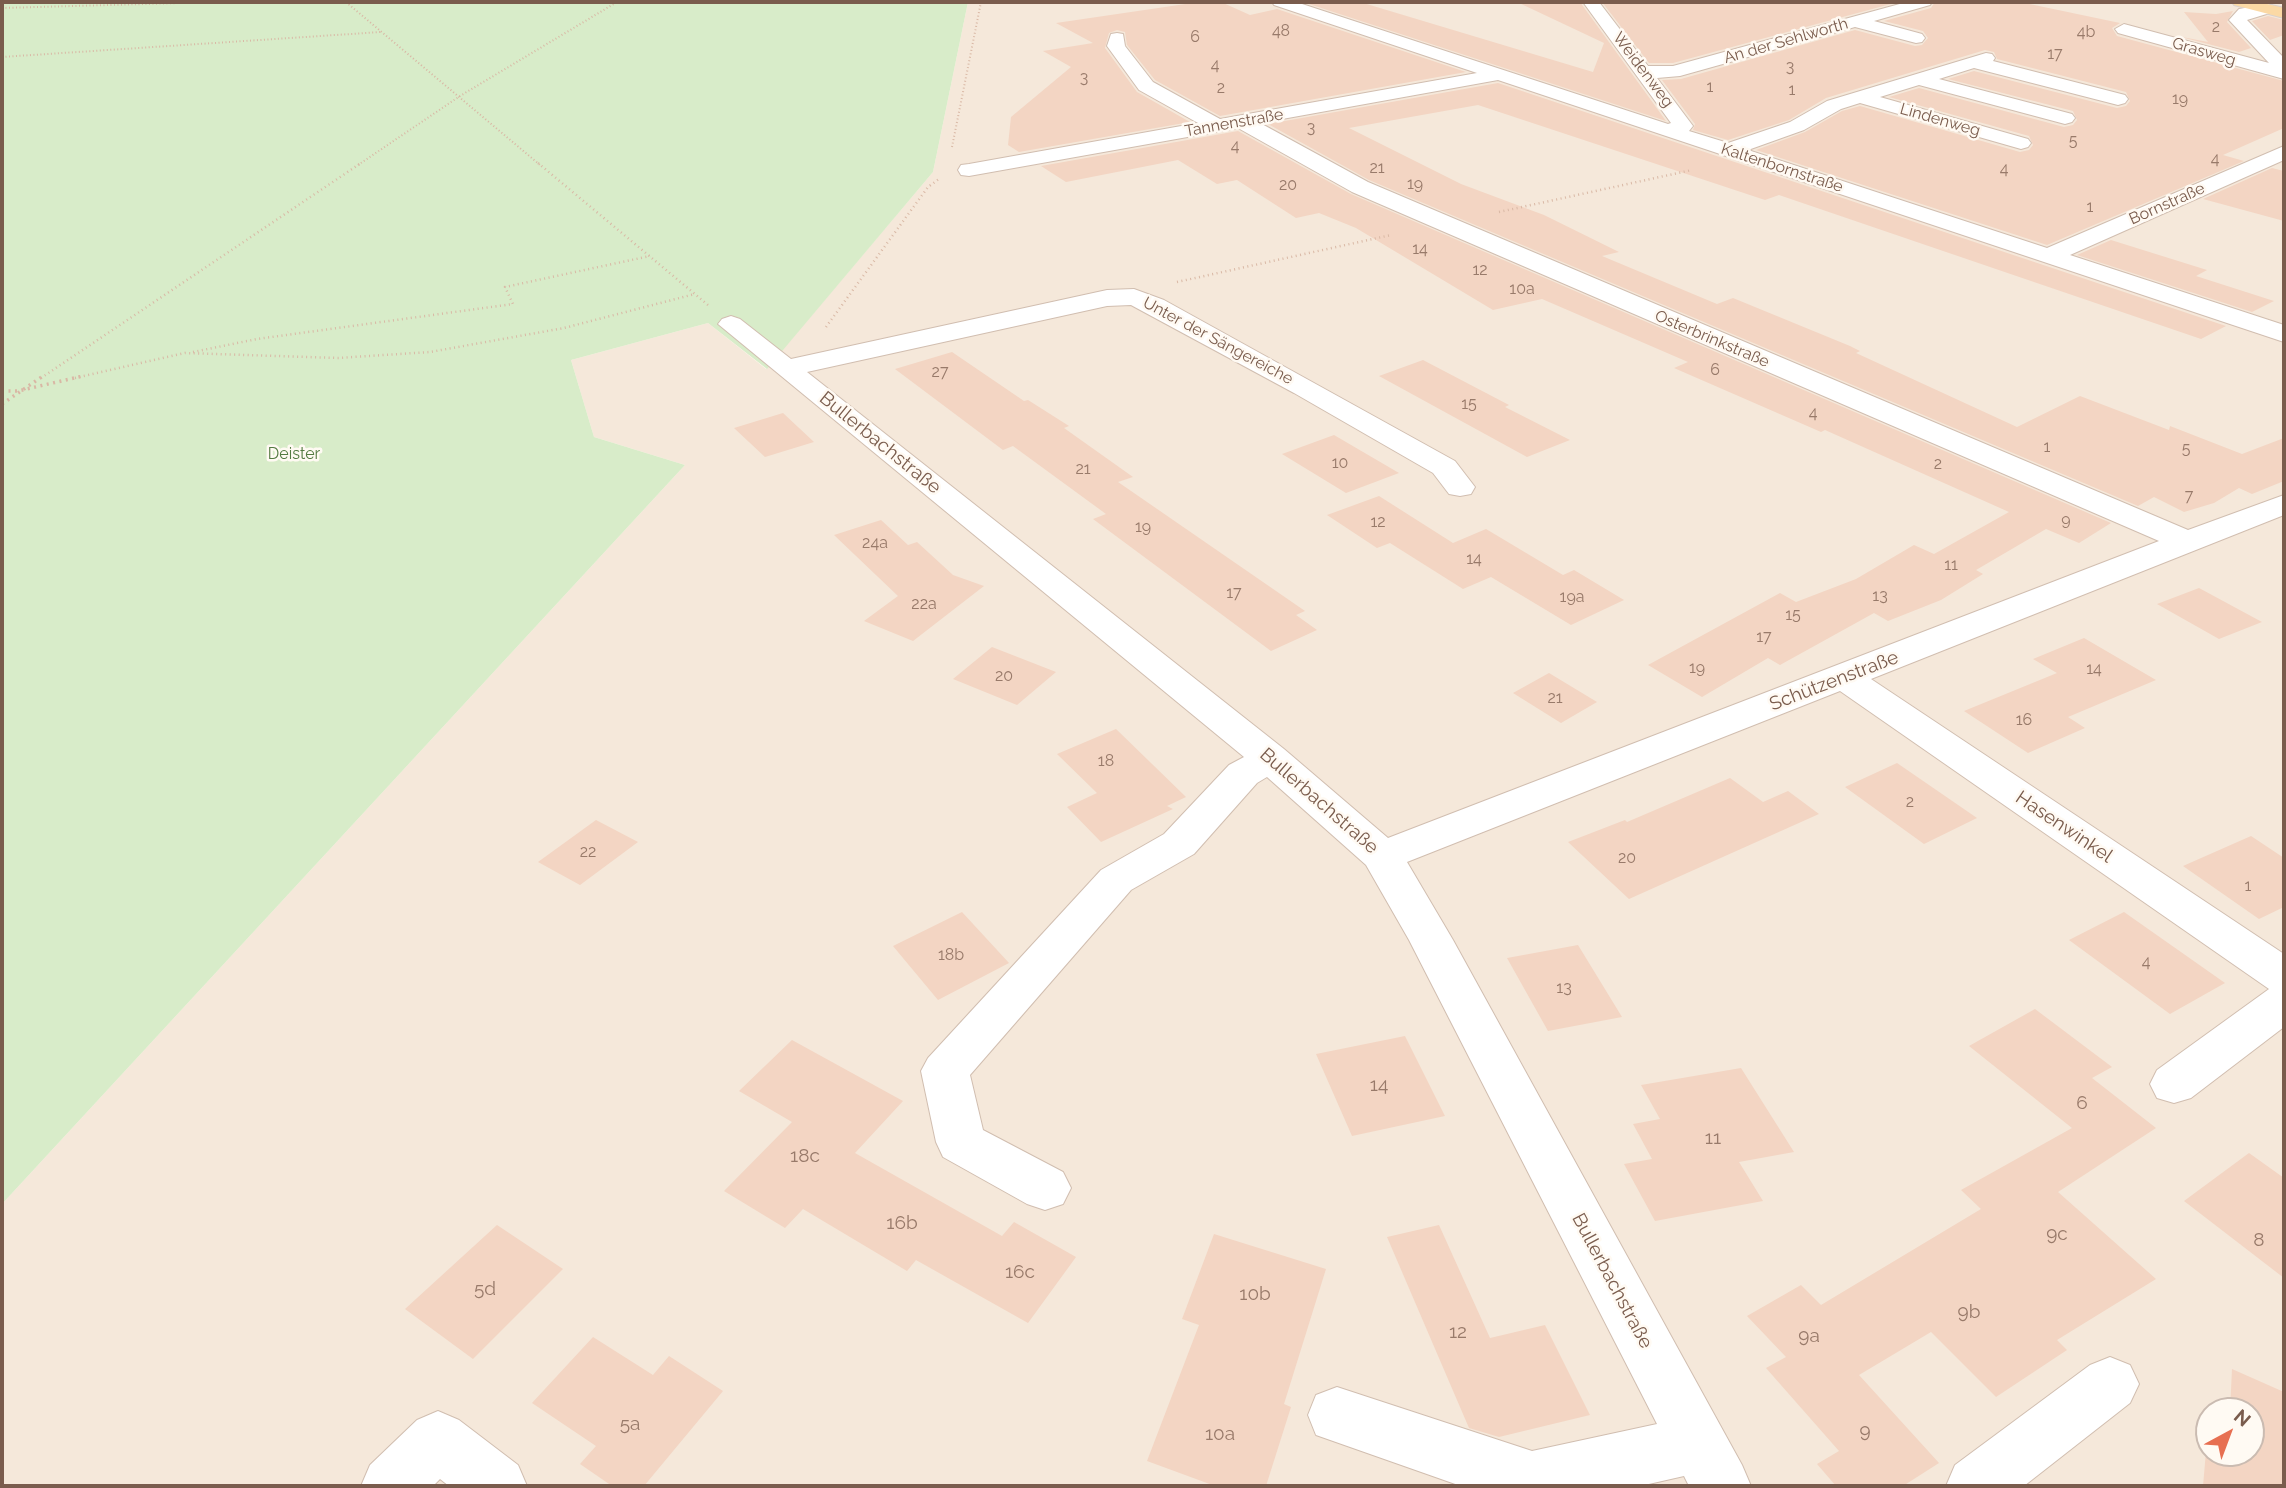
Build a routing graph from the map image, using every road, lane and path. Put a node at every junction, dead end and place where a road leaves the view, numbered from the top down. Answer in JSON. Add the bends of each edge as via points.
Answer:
{"nodes":[{"id":1,"x":216,"y":2,"type":"edge"},
{"id":2,"x":346,"y":2,"type":"edge"},
{"id":3,"x":617,"y":2,"type":"edge"},
{"id":4,"x":981,"y":2,"type":"edge"},
{"id":5,"x":1280,"y":2,"type":"edge"},
{"id":6,"x":1591,"y":2,"type":"edge"},
{"id":7,"x":1924,"y":2,"type":"edge"},
{"id":8,"x":2241,"y":2,"type":"edge"},
{"id":9,"x":2,"y":8,"type":"edge"},
{"id":10,"x":2276,"y":11,"type":"edge"},
{"id":11,"x":1855,"y":22,"type":"junction"},
{"id":12,"x":2124,"y":29,"type":"dead end"},
{"id":13,"x":382,"y":32,"type":"junction"},
{"id":14,"x":1916,"y":37,"type":"dead end"},
{"id":15,"x":1118,"y":38,"type":"dead end"},
{"id":16,"x":2,"y":57,"type":"edge"},
{"id":17,"x":2284,"y":71,"type":"edge"},
{"id":18,"x":1646,"y":72,"type":"junction"},
{"id":19,"x":1499,"y":75,"type":"junction"},
{"id":20,"x":1919,"y":79,"type":"junction"},
{"id":21,"x":460,"y":96,"type":"junction"},
{"id":22,"x":1859,"y":97,"type":"junction"},
{"id":23,"x":2118,"y":99,"type":"dead end"},
{"id":24,"x":2065,"y":118,"type":"dead end"},
{"id":25,"x":1230,"y":124,"type":"junction"},
{"id":26,"x":1668,"y":130,"type":"junction"},
{"id":27,"x":2021,"y":143,"type":"dead end"},
{"id":28,"x":2284,"y":152,"type":"edge"},
{"id":29,"x":1739,"y":153,"type":"junction"},
{"id":30,"x":969,"y":170,"type":"junction"},
{"id":31,"x":1443,"y":224,"type":"junction"},
{"id":32,"x":650,"y":256,"type":"junction"},
{"id":33,"x":2049,"y":256,"type":"junction"},
{"id":34,"x":695,"y":294,"type":"junction"},
{"id":35,"x":1134,"y":297,"type":"junction"},
{"id":36,"x":732,"y":324,"type":"joint"},
{"id":37,"x":2284,"y":334,"type":"edge"},
{"id":38,"x":185,"y":354,"type":"junction"},
{"id":39,"x":801,"y":365,"type":"junction"},
{"id":40,"x":2,"y":391,"type":"edge"},
{"id":41,"x":18,"y":391,"type":"junction"},
{"id":42,"x":2,"y":404,"type":"edge"},
{"id":43,"x":1460,"y":487,"type":"dead end"},
{"id":44,"x":2284,"y":504,"type":"edge"},
{"id":45,"x":2188,"y":542,"type":"junction"},
{"id":46,"x":1844,"y":677,"type":"junction"},
{"id":47,"x":1270,"y":758,"type":"junction"},
{"id":48,"x":1382,"y":856,"type":"junction"},
{"id":49,"x":2284,"y":977,"type":"edge"},
{"id":50,"x":2284,"y":1002,"type":"edge"},
{"id":51,"x":2174,"y":1084,"type":"dead end"},
{"id":52,"x":1045,"y":1188,"type":"dead end"},
{"id":53,"x":2110,"y":1384,"type":"dead end"},
{"id":54,"x":1337,"y":1415,"type":"dead end"},
{"id":55,"x":1709,"y":1465,"type":"edge"},
{"id":56,"x":391,"y":1486,"type":"edge"},
{"id":57,"x":497,"y":1486,"type":"edge"},
{"id":58,"x":1976,"y":1486,"type":"edge"}],
"edges":[{"from":1,"to":9,"type":"path"},
{"from":2,"to":13,"type":"path"},
{"from":3,"to":21,"type":"path"},
{"from":4,"to":30,"type":"path","via":[[950,160]]},
{"from":5,"to":19,"type":"street","name":"Kaltenbornstraße"},
{"from":6,"to":18,"type":"street","name":"Weidenweg"},
{"from":7,"to":11,"type":"street","name":"An der Sehlworth"},
{"from":8,"to":10,"type":"main road"},
{"from":10,"to":17,"type":"street","name":"Grasweg","via":[[2245,13],[2237,20]]},
{"from":11,"to":14,"type":"street"},
{"from":11,"to":18,"type":"street","name":"An der Sehlworth","via":[[1674,72]]},
{"from":12,"to":17,"type":"street","name":"Grasweg"},
{"from":13,"to":16,"type":"path"},
{"from":13,"to":21,"type":"path"},
{"from":15,"to":25,"type":"street","name":"Osterbrinkstraße","via":[[1116,46],[1146,86]]},
{"from":18,"to":26,"type":"street","name":"Weidenweg","via":[[1683,126]]},
{"from":19,"to":25,"type":"street","name":"Tannenstraße"},
{"from":19,"to":26,"type":"street","name":"Kaltenbornstraße"},
{"from":20,"to":22,"type":"street","name":"Lindenweg"},
{"from":20,"to":23,"type":"street","name":"Lindenweg","via":[[1980,60]]},
{"from":20,"to":24,"type":"street","name":"Lindenweg"},
{"from":21,"to":32,"type":"path"},
{"from":21,"to":41,"type":"path"},
{"from":22,"to":27,"type":"street","name":"Lindenweg"},
{"from":22,"to":29,"type":"street","name":"Lindenweg"},
{"from":25,"to":30,"type":"street","name":"Tannenstraße"},
{"from":25,"to":31,"type":"street","name":"Osterbrinkstraße"},
{"from":26,"to":29,"type":"street","name":"Kaltenbornstraße"},
{"from":28,"to":33,"type":"street","name":"Bornstraße"},
{"from":29,"to":31,"type":"path"},
{"from":29,"to":33,"type":"street","name":"Kaltenbornstraße"},
{"from":30,"to":39,"type":"path","via":[[944,174],[928,187]]},
{"from":31,"to":35,"type":"path","via":[[1155,287]]},
{"from":31,"to":45,"type":"street","name":"Osterbrinkstraße"},
{"from":32,"to":34,"type":"path"},
{"from":32,"to":38,"type":"path","via":[[505,287],[513,304],[257,339]]},
{"from":33,"to":37,"type":"street","name":"Kaltenbornstraße"},
{"from":34,"to":36,"type":"path"},
{"from":34,"to":38,"type":"path","via":[[565,328],[430,352],[338,358]]},
{"from":35,"to":39,"type":"street","name":"Unter der Sängereiche","via":[[1107,298]]},
{"from":35,"to":43,"type":"street","name":"Unter der Sängereiche","via":[[1444,467]]},
{"from":36,"to":39,"type":"street","name":"Bullerbachstraße"},
{"from":38,"to":41,"type":"path"},
{"from":39,"to":47,"type":"street","name":"Bullerbachstraße"},
{"from":40,"to":41,"type":"path"},
{"from":41,"to":42,"type":"path"},
{"from":44,"to":45,"type":"street","name":"Schützenstraße"},
{"from":45,"to":46,"type":"street","name":"Schützenstraße"},
{"from":46,"to":48,"type":"street","name":"Schützenstraße"},
{"from":46,"to":49,"type":"street","name":"Hasenwinkel"},
{"from":47,"to":48,"type":"street","name":"Bullerbachstraße"},
{"from":47,"to":52,"type":"street","via":[[1242,774],[1179,844],[1116,880],[945,1071],[961,1142]]},
{"from":48,"to":55,"type":"street","name":"Bullerbachstraße"},
{"from":50,"to":51,"type":"street"},
{"from":53,"to":58,"type":"street"},
{"from":54,"to":55,"type":"street","via":[[1532,1481]]},
{"from":56,"to":57,"type":"street","via":[[438,1440]]}]}
